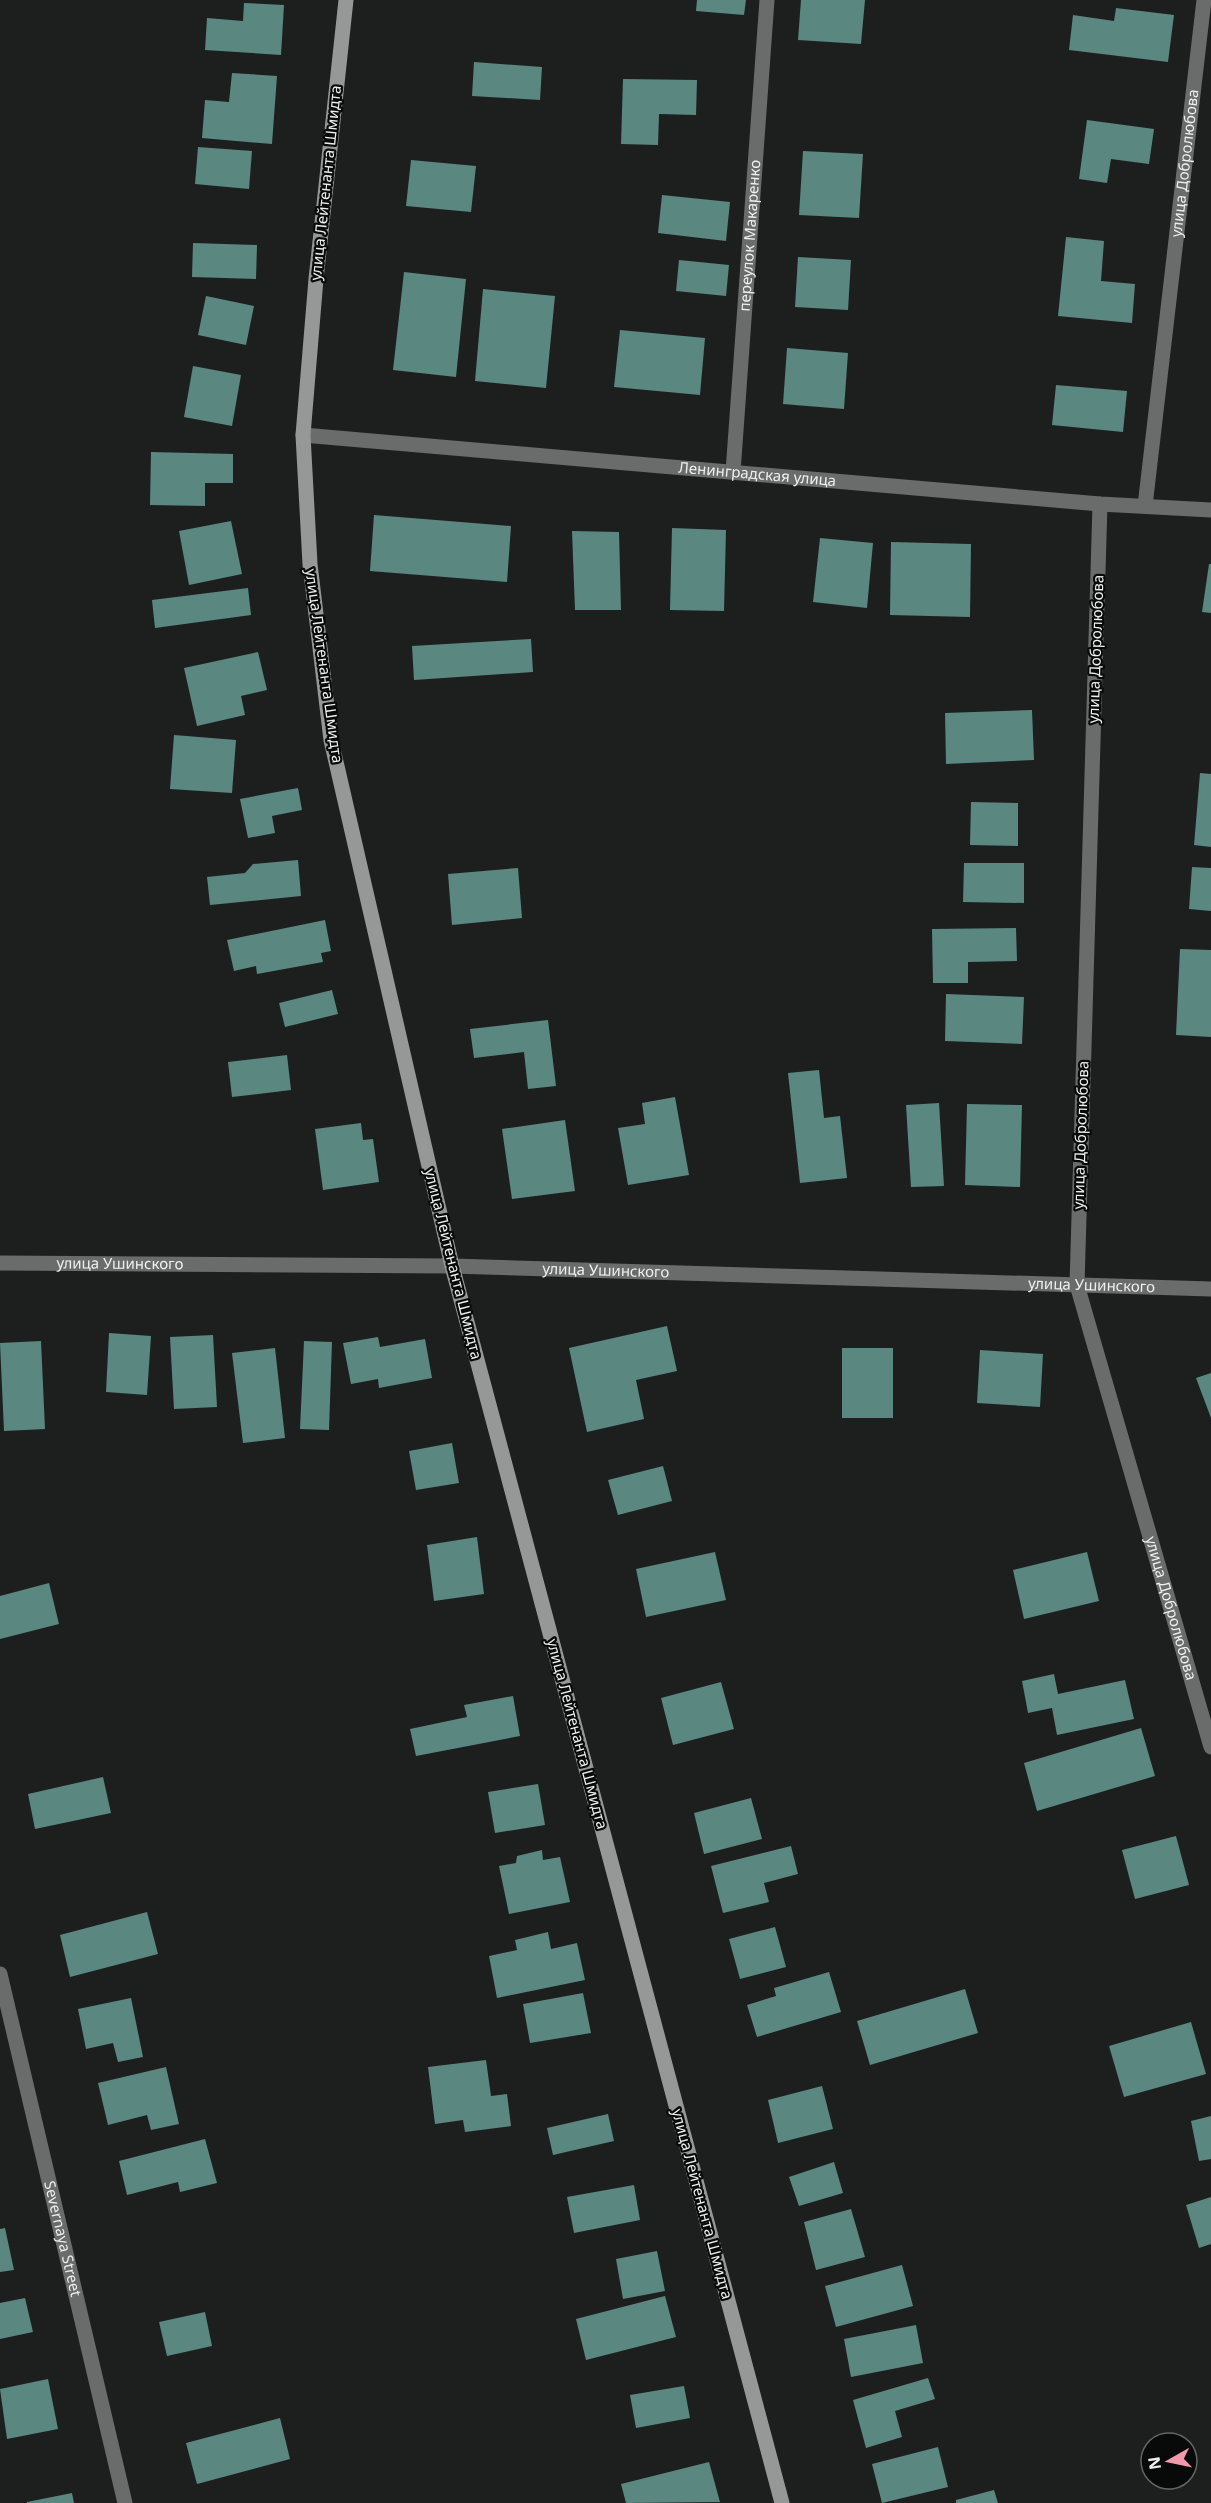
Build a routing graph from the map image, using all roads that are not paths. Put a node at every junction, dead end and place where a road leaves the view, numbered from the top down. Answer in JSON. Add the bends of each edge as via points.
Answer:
{"nodes":[{"id":1,"x":346,"y":0,"type":"edge"},
{"id":2,"x":767,"y":0,"type":"edge"},
{"id":3,"x":1204,"y":0,"type":"edge"},
{"id":4,"x":303,"y":435,"type":"junction"},
{"id":5,"x":733,"y":472,"type":"junction"},
{"id":6,"x":1100,"y":504,"type":"junction"},
{"id":7,"x":1145,"y":506,"type":"junction"},
{"id":8,"x":1211,"y":510,"type":"edge"},
{"id":9,"x":0,"y":1263,"type":"edge"},
{"id":10,"x":452,"y":1266,"type":"junction"},
{"id":11,"x":1077,"y":1285,"type":"junction"},
{"id":12,"x":1211,"y":1289,"type":"edge"},
{"id":13,"x":1211,"y":1748,"type":"edge"},
{"id":14,"x":0,"y":1974,"type":"edge"},
{"id":15,"x":125,"y":2503,"type":"edge"},
{"id":16,"x":782,"y":2503,"type":"edge"}],
"edges":[{"from":1,"to":4,"type":"main road","name":"улица Лейтенанта Шмидта"},
{"from":2,"to":5,"type":"street","name":"переулок Макаренко"},
{"from":3,"to":7,"type":"street","name":"улица Добролюбова"},
{"from":4,"to":5,"type":"street","name":"Ленинградская улица"},
{"from":4,"to":10,"type":"main road","name":"улица Лейтенанта Шмидта","via":[[310,564],[331,740]]},
{"from":5,"to":6,"type":"street","name":"Ленинградская улица"},
{"from":6,"to":7,"type":"street","name":"Ленинградская улица"},
{"from":6,"to":11,"type":"street","name":"улица Добролюбова"},
{"from":7,"to":8,"type":"street","name":"Ленинградская улица"},
{"from":9,"to":10,"type":"street","name":"улица Ушинского"},
{"from":10,"to":11,"type":"street","name":"улица Ушинского"},
{"from":10,"to":16,"type":"main road","name":"улица Лейтенанта Шмидта"},
{"from":11,"to":12,"type":"street","name":"улица Ушинского"},
{"from":11,"to":13,"type":"street","name":"улица Добролюбова"},
{"from":14,"to":15,"type":"street","name":"Severnaya Street"}]}
